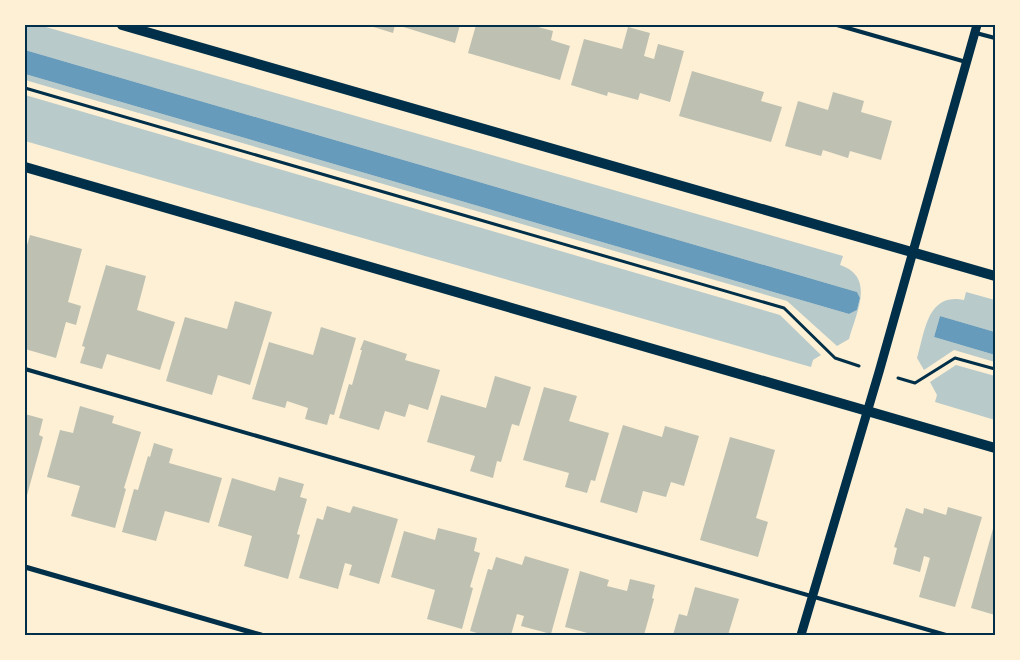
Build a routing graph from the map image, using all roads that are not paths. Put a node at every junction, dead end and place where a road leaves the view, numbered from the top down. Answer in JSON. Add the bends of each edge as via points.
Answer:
{"nodes":[{"id":1,"x":122,"y":25,"type":"edge"},
{"id":2,"x":837,"y":25,"type":"edge"},
{"id":3,"x":976,"y":29,"type":"edge"},
{"id":4,"x":995,"y":38,"type":"edge"},
{"id":5,"x":966,"y":62,"type":"junction"},
{"id":6,"x":25,"y":167,"type":"edge"},
{"id":7,"x":913,"y":252,"type":"junction"},
{"id":8,"x":995,"y":276,"type":"edge"},
{"id":9,"x":25,"y":369,"type":"edge"},
{"id":10,"x":868,"y":411,"type":"junction"},
{"id":11,"x":995,"y":448,"type":"edge"},
{"id":12,"x":25,"y":568,"type":"edge"},
{"id":13,"x":813,"y":596,"type":"junction"},
{"id":14,"x":261,"y":635,"type":"edge"},
{"id":15,"x":801,"y":635,"type":"edge"},
{"id":16,"x":946,"y":635,"type":"edge"}],
"edges":[{"from":1,"to":7,"type":"main road"},
{"from":2,"to":5,"type":"lane"},
{"from":3,"to":4,"type":"lane"},
{"from":3,"to":5,"type":"street"},
{"from":5,"to":7,"type":"street"},
{"from":6,"to":10,"type":"main road"},
{"from":7,"to":8,"type":"main road"},
{"from":7,"to":10,"type":"street"},
{"from":9,"to":13,"type":"lane"},
{"from":10,"to":11,"type":"main road"},
{"from":10,"to":13,"type":"street"},
{"from":12,"to":14,"type":"street"},
{"from":13,"to":15,"type":"street"},
{"from":13,"to":16,"type":"lane"}]}
